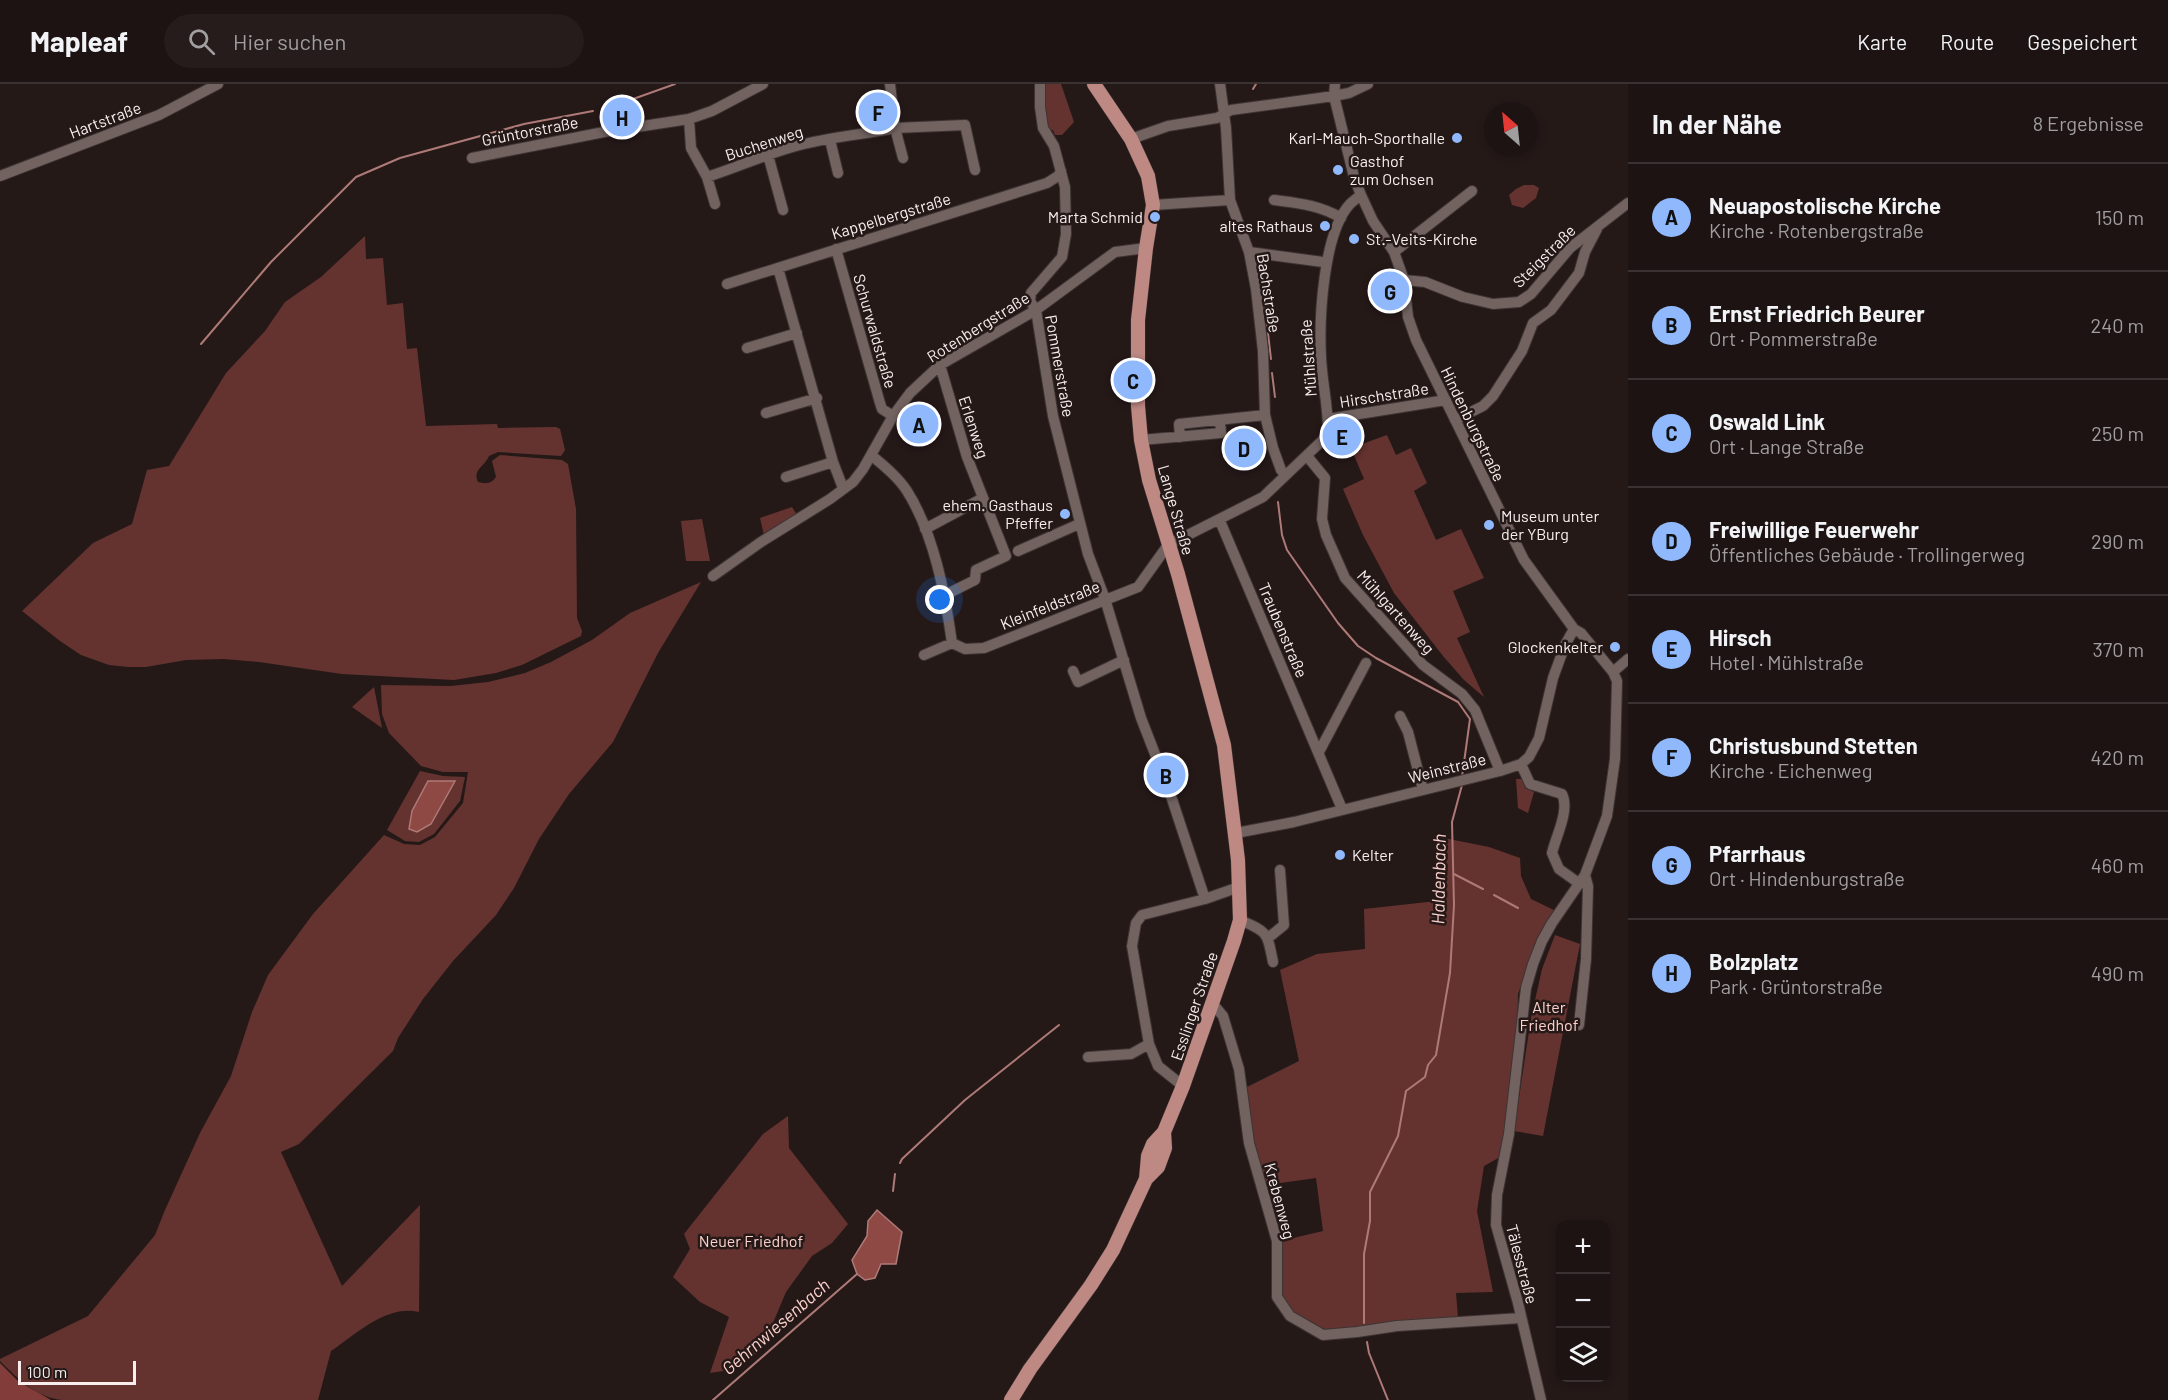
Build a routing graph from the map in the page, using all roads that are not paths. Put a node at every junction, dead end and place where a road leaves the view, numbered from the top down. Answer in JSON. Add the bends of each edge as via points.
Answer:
{"nodes":[{"id":1,"x":218,"y":84,"type":"edge"},
{"id":2,"x":764,"y":84,"type":"edge"},
{"id":3,"x":890,"y":84,"type":"edge"},
{"id":4,"x":1040,"y":84,"type":"edge"},
{"id":5,"x":1094,"y":84,"type":"edge"},
{"id":6,"x":1220,"y":84,"type":"edge"},
{"id":7,"x":1335,"y":84,"type":"edge"},
{"id":8,"x":1368,"y":84,"type":"edge"},
{"id":9,"x":1334,"y":96,"type":"junction"},
{"id":10,"x":1225,"y":114,"type":"junction"},
{"id":11,"x":689,"y":118,"type":"junction"},
{"id":12,"x":895,"y":128,"type":"junction"},
{"id":13,"x":1131,"y":139,"type":"junction"},
{"id":14,"x":830,"y":140,"type":"junction"},
{"id":15,"x":768,"y":155,"type":"junction"},
{"id":16,"x":472,"y":158,"type":"dead end"},
{"id":17,"x":903,"y":158,"type":"dead end"},
{"id":18,"x":975,"y":170,"type":"dead end"},
{"id":19,"x":1061,"y":171,"type":"junction"},
{"id":20,"x":838,"y":173,"type":"dead end"},
{"id":21,"x":0,"y":176,"type":"edge"},
{"id":22,"x":706,"y":177,"type":"junction"},
{"id":23,"x":1472,"y":191,"type":"dead end"},
{"id":24,"x":1360,"y":195,"type":"junction"},
{"id":25,"x":1230,"y":200,"type":"junction"},
{"id":26,"x":1274,"y":200,"type":"dead end"},
{"id":27,"x":1628,"y":203,"type":"edge"},
{"id":28,"x":715,"y":204,"type":"dead end"},
{"id":29,"x":1153,"y":205,"type":"junction"},
{"id":30,"x":783,"y":210,"type":"dead end"},
{"id":31,"x":1341,"y":218,"type":"junction"},
{"id":32,"x":1600,"y":224,"type":"junction"},
{"id":33,"x":1146,"y":248,"type":"junction"},
{"id":34,"x":836,"y":249,"type":"junction"},
{"id":35,"x":1249,"y":252,"type":"junction"},
{"id":36,"x":1394,"y":252,"type":"junction"},
{"id":37,"x":1326,"y":262,"type":"junction"},
{"id":38,"x":778,"y":268,"type":"junction"},
{"id":39,"x":1404,"y":280,"type":"junction"},
{"id":40,"x":727,"y":284,"type":"dead end"},
{"id":41,"x":1036,"y":309,"type":"junction"},
{"id":42,"x":797,"y":333,"type":"junction"},
{"id":43,"x":747,"y":348,"type":"dead end"},
{"id":44,"x":940,"y":365,"type":"junction"},
{"id":45,"x":817,"y":398,"type":"junction"},
{"id":46,"x":1446,"y":400,"type":"junction"},
{"id":47,"x":766,"y":413,"type":"dead end"},
{"id":48,"x":1265,"y":415,"type":"junction"},
{"id":49,"x":893,"y":416,"type":"junction"},
{"id":50,"x":1328,"y":419,"type":"junction"},
{"id":51,"x":1455,"y":420,"type":"junction"},
{"id":52,"x":1141,"y":440,"type":"junction"},
{"id":53,"x":871,"y":455,"type":"junction"},
{"id":54,"x":1307,"y":456,"type":"junction"},
{"id":55,"x":833,"y":462,"type":"junction"},
{"id":56,"x":1286,"y":475,"type":"junction"},
{"id":57,"x":786,"y":477,"type":"dead end"},
{"id":58,"x":843,"y":488,"type":"junction"},
{"id":59,"x":983,"y":498,"type":"junction"},
{"id":60,"x":1220,"y":520,"type":"junction"},
{"id":61,"x":1080,"y":524,"type":"junction"},
{"id":62,"x":925,"y":529,"type":"junction"},
{"id":63,"x":1168,"y":545,"type":"junction"},
{"id":64,"x":1018,"y":551,"type":"dead end"},
{"id":65,"x":713,"y":576,"type":"dead end"},
{"id":66,"x":945,"y":595,"type":"junction"},
{"id":67,"x":1105,"y":599,"type":"junction"},
{"id":68,"x":1574,"y":629,"type":"junction"},
{"id":69,"x":951,"y":643,"type":"junction"},
{"id":70,"x":924,"y":655,"type":"dead end"},
{"id":71,"x":1628,"y":659,"type":"edge"},
{"id":72,"x":1124,"y":660,"type":"junction"},
{"id":73,"x":1366,"y":663,"type":"dead end"},
{"id":74,"x":1073,"y":671,"type":"dead end"},
{"id":75,"x":1615,"y":676,"type":"junction"},
{"id":76,"x":1628,"y":690,"type":"edge"},
{"id":77,"x":1400,"y":716,"type":"dead end"},
{"id":78,"x":1319,"y":752,"type":"junction"},
{"id":79,"x":1521,"y":764,"type":"junction"},
{"id":80,"x":1500,"y":771,"type":"junction"},
{"id":81,"x":1423,"y":790,"type":"junction"},
{"id":82,"x":1342,"y":809,"type":"junction"},
{"id":83,"x":1236,"y":833,"type":"junction"},
{"id":84,"x":1280,"y":870,"type":"dead end"},
{"id":85,"x":1582,"y":879,"type":"junction"},
{"id":86,"x":1239,"y":887,"type":"junction"},
{"id":87,"x":1205,"y":899,"type":"junction"},
{"id":88,"x":1239,"y":920,"type":"junction"},
{"id":89,"x":1268,"y":938,"type":"junction"},
{"id":90,"x":1273,"y":962,"type":"dead end"},
{"id":91,"x":1213,"y":1004,"type":"junction"},
{"id":92,"x":1579,"y":1025,"type":"dead end"},
{"id":93,"x":1149,"y":1044,"type":"junction"},
{"id":94,"x":1089,"y":1057,"type":"dead end"},
{"id":95,"x":1183,"y":1086,"type":"junction"},
{"id":96,"x":1521,"y":1318,"type":"junction"},
{"id":97,"x":1011,"y":1400,"type":"edge"},
{"id":98,"x":1541,"y":1400,"type":"edge"}],
"edges":[{"from":1,"to":21,"type":"street","name":"Hartstraße","via":[[159,115]]},
{"from":2,"to":11,"type":"street","name":"Grüntorstraße","via":[[712,111]]},
{"from":3,"to":12,"type":"street"},
{"from":4,"to":19,"type":"street","name":"Pommerstraße","via":[[1043,128],[1054,146]]},
{"from":5,"to":13,"type":"main road","name":"Lange Straße"},
{"from":6,"to":10,"type":"street","name":"Bachstraße"},
{"from":7,"to":9,"type":"street","name":"Hindenburgstraße"},
{"from":8,"to":9,"type":"street"},
{"from":9,"to":10,"type":"street"},
{"from":9,"to":24,"type":"street","name":"Hindenburgstraße"},
{"from":10,"to":13,"type":"street","via":[[1168,126]]},
{"from":10,"to":25,"type":"street","name":"Bachstraße"},
{"from":11,"to":16,"type":"street","name":"Grüntorstraße"},
{"from":11,"to":22,"type":"street","via":[[691,148]]},
{"from":12,"to":14,"type":"street","name":"Buchenweg"},
{"from":12,"to":17,"type":"street"},
{"from":12,"to":18,"type":"street","name":"Buchenweg","via":[[965,125]]},
{"from":13,"to":29,"type":"main road","name":"Lange Straße","via":[[1148,176]]},
{"from":14,"to":15,"type":"street","name":"Buchenweg"},
{"from":14,"to":20,"type":"street"},
{"from":15,"to":22,"type":"street","name":"Buchenweg"},
{"from":15,"to":30,"type":"street"},
{"from":19,"to":34,"type":"street","name":"Kappelbergstraße","via":[[1047,183]]},
{"from":19,"to":41,"type":"street","name":"Pommerstraße","via":[[1066,234],[1062,256],[1031,293],[1030,301]]},
{"from":22,"to":28,"type":"street"},
{"from":23,"to":36,"type":"street"},
{"from":24,"to":31,"type":"street"},
{"from":24,"to":36,"type":"street","name":"Hindenburgstraße"},
{"from":25,"to":29,"type":"street"},
{"from":25,"to":35,"type":"street","name":"Bachstraße"},
{"from":26,"to":31,"type":"street","via":[[1315,206]]},
{"from":27,"to":32,"type":"street","name":"Steigstraße"},
{"from":29,"to":33,"type":"main road","name":"Lange Straße"},
{"from":31,"to":37,"type":"street","name":"Mühlstraße"},
{"from":32,"to":39,"type":"street","name":"Steigstraße","via":[[1570,248],[1531,294],[1519,302],[1493,304],[1425,282]]},
{"from":32,"to":51,"type":"street","via":[[1565,294],[1533,323],[1522,351],[1492,396],[1483,406]]},
{"from":33,"to":41,"type":"street","name":"Rotenbergstraße","via":[[1115,252]]},
{"from":33,"to":52,"type":"main road","name":"Lange Straße","via":[[1138,320]]},
{"from":34,"to":38,"type":"street","name":"Kappelbergstraße"},
{"from":34,"to":49,"type":"street","name":"Schurwaldstraße","via":[[882,409]]},
{"from":35,"to":37,"type":"street"},
{"from":35,"to":48,"type":"street","name":"Bachstraße","via":[[1263,351]]},
{"from":36,"to":39,"type":"street","name":"Hindenburgstraße"},
{"from":37,"to":50,"type":"street","name":"Mühlstraße","via":[[1320,321]]},
{"from":38,"to":40,"type":"street","name":"Kappelbergstraße"},
{"from":38,"to":42,"type":"street"},
{"from":39,"to":46,"type":"street","name":"Hindenburgstraße","via":[[1408,317],[1416,340]]},
{"from":41,"to":44,"type":"street","name":"Rotenbergstraße"},
{"from":41,"to":61,"type":"street","name":"Pommerstraße","via":[[1053,416]]},
{"from":42,"to":43,"type":"street"},
{"from":42,"to":45,"type":"street"},
{"from":44,"to":49,"type":"street","name":"Rotenbergstraße","via":[[910,393]]},
{"from":44,"to":59,"type":"street","name":"Erlenweg"},
{"from":45,"to":47,"type":"street"},
{"from":45,"to":55,"type":"street"},
{"from":46,"to":50,"type":"street","name":"Hirschstraße"},
{"from":46,"to":51,"type":"street","name":"Hindenburgstraße"},
{"from":48,"to":52,"type":"street","via":[[1179,424],[1180,437]]},
{"from":48,"to":56,"type":"street","name":"Bachstraße","via":[[1273,448]]},
{"from":49,"to":53,"type":"street","name":"Rotenbergstraße"},
{"from":50,"to":54,"type":"street","name":"Mühlstraße","via":[[1328,435]]},
{"from":51,"to":68,"type":"street","name":"Hindenburgstraße","via":[[1524,560]]},
{"from":52,"to":63,"type":"main road","name":"Lange Straße"},
{"from":53,"to":58,"type":"street","name":"Rotenbergstraße","via":[[858,476]]},
{"from":53,"to":62,"type":"street","via":[[907,491]]},
{"from":54,"to":56,"type":"street","name":"Mühlstraße"},
{"from":54,"to":80,"type":"street","name":"Mühlgartenweg","via":[[1325,478],[1322,519],[1345,578],[1423,665],[1462,694],[1475,710]]},
{"from":55,"to":57,"type":"street"},
{"from":55,"to":58,"type":"street"},
{"from":56,"to":60,"type":"street","name":"Mühlstraße","via":[[1263,497]]},
{"from":58,"to":65,"type":"street","name":"Rotenbergstraße"},
{"from":59,"to":62,"type":"street"},
{"from":59,"to":66,"type":"street","name":"Erlenweg","via":[[1006,556],[976,570],[975,580]]},
{"from":60,"to":63,"type":"street","name":"Mühlstraße"},
{"from":60,"to":78,"type":"street","name":"Traubenstraße"},
{"from":61,"to":64,"type":"street"},
{"from":61,"to":67,"type":"street","name":"Pommerstraße"},
{"from":62,"to":66,"type":"street"},
{"from":63,"to":67,"type":"street","name":"Kleinfeldstraße","via":[[1138,587]]},
{"from":63,"to":83,"type":"main road","name":"Lange Straße","via":[[1224,745]]},
{"from":66,"to":69,"type":"street"},
{"from":67,"to":69,"type":"street","name":"Kleinfeldstraße","via":[[984,648],[965,649]]},
{"from":67,"to":72,"type":"street","name":"Pommerstraße"},
{"from":68,"to":75,"type":"street","name":"Hindenburgstraße"},
{"from":68,"to":79,"type":"street","via":[[1553,678],[1539,738]]},
{"from":69,"to":70,"type":"street"},
{"from":71,"to":75,"type":"street"},
{"from":72,"to":74,"type":"street","via":[[1078,682]]},
{"from":72,"to":87,"type":"street","name":"Pommerstraße"},
{"from":73,"to":78,"type":"street"},
{"from":75,"to":76,"type":"street","name":"Hindenburgstraße"},
{"from":75,"to":85,"type":"street","via":[[1615,759],[1607,816]]},
{"from":77,"to":81,"type":"street"},
{"from":78,"to":82,"type":"street","name":"Traubenstraße"},
{"from":79,"to":80,"type":"street","name":"Weinstraße"},
{"from":79,"to":85,"type":"street","via":[[1530,784],[1564,797],[1565,810],[1552,853],[1559,869]]},
{"from":80,"to":81,"type":"street","name":"Weinstraße"},
{"from":81,"to":82,"type":"street","name":"Weinstraße"},
{"from":82,"to":83,"type":"street","name":"Weinstraße"},
{"from":83,"to":86,"type":"main road","name":"Lange Straße"},
{"from":84,"to":89,"type":"street","via":[[1284,925]]},
{"from":85,"to":92,"type":"street","via":[[1588,886]]},
{"from":85,"to":96,"type":"street","name":"Tälesstraße","via":[[1542,941],[1526,988],[1509,1134],[1497,1195],[1496,1225]]},
{"from":86,"to":87,"type":"street"},
{"from":86,"to":88,"type":"main road","name":"Esslinger Straße"},
{"from":87,"to":93,"type":"street","via":[[1142,915],[1136,922],[1132,946]]},
{"from":88,"to":89,"type":"street","via":[[1262,929]]},
{"from":88,"to":91,"type":"main road","name":"Esslinger Straße"},
{"from":89,"to":90,"type":"street"},
{"from":91,"to":95,"type":"main road","name":"Esslinger Straße"},
{"from":91,"to":96,"type":"street","name":"Krebenweg","via":[[1223,1016],[1239,1069],[1249,1143],[1277,1241],[1277,1297],[1290,1316],[1323,1335]]},
{"from":93,"to":94,"type":"street","via":[[1131,1054]]},
{"from":93,"to":95,"type":"street","via":[[1158,1066]]},
{"from":95,"to":97,"type":"main road","name":"Esslinger Straße","via":[[1164,1132],[1166,1148],[1158,1167],[1146,1181],[1113,1250]]},
{"from":96,"to":98,"type":"street","name":"Tälesstraße"}]}
